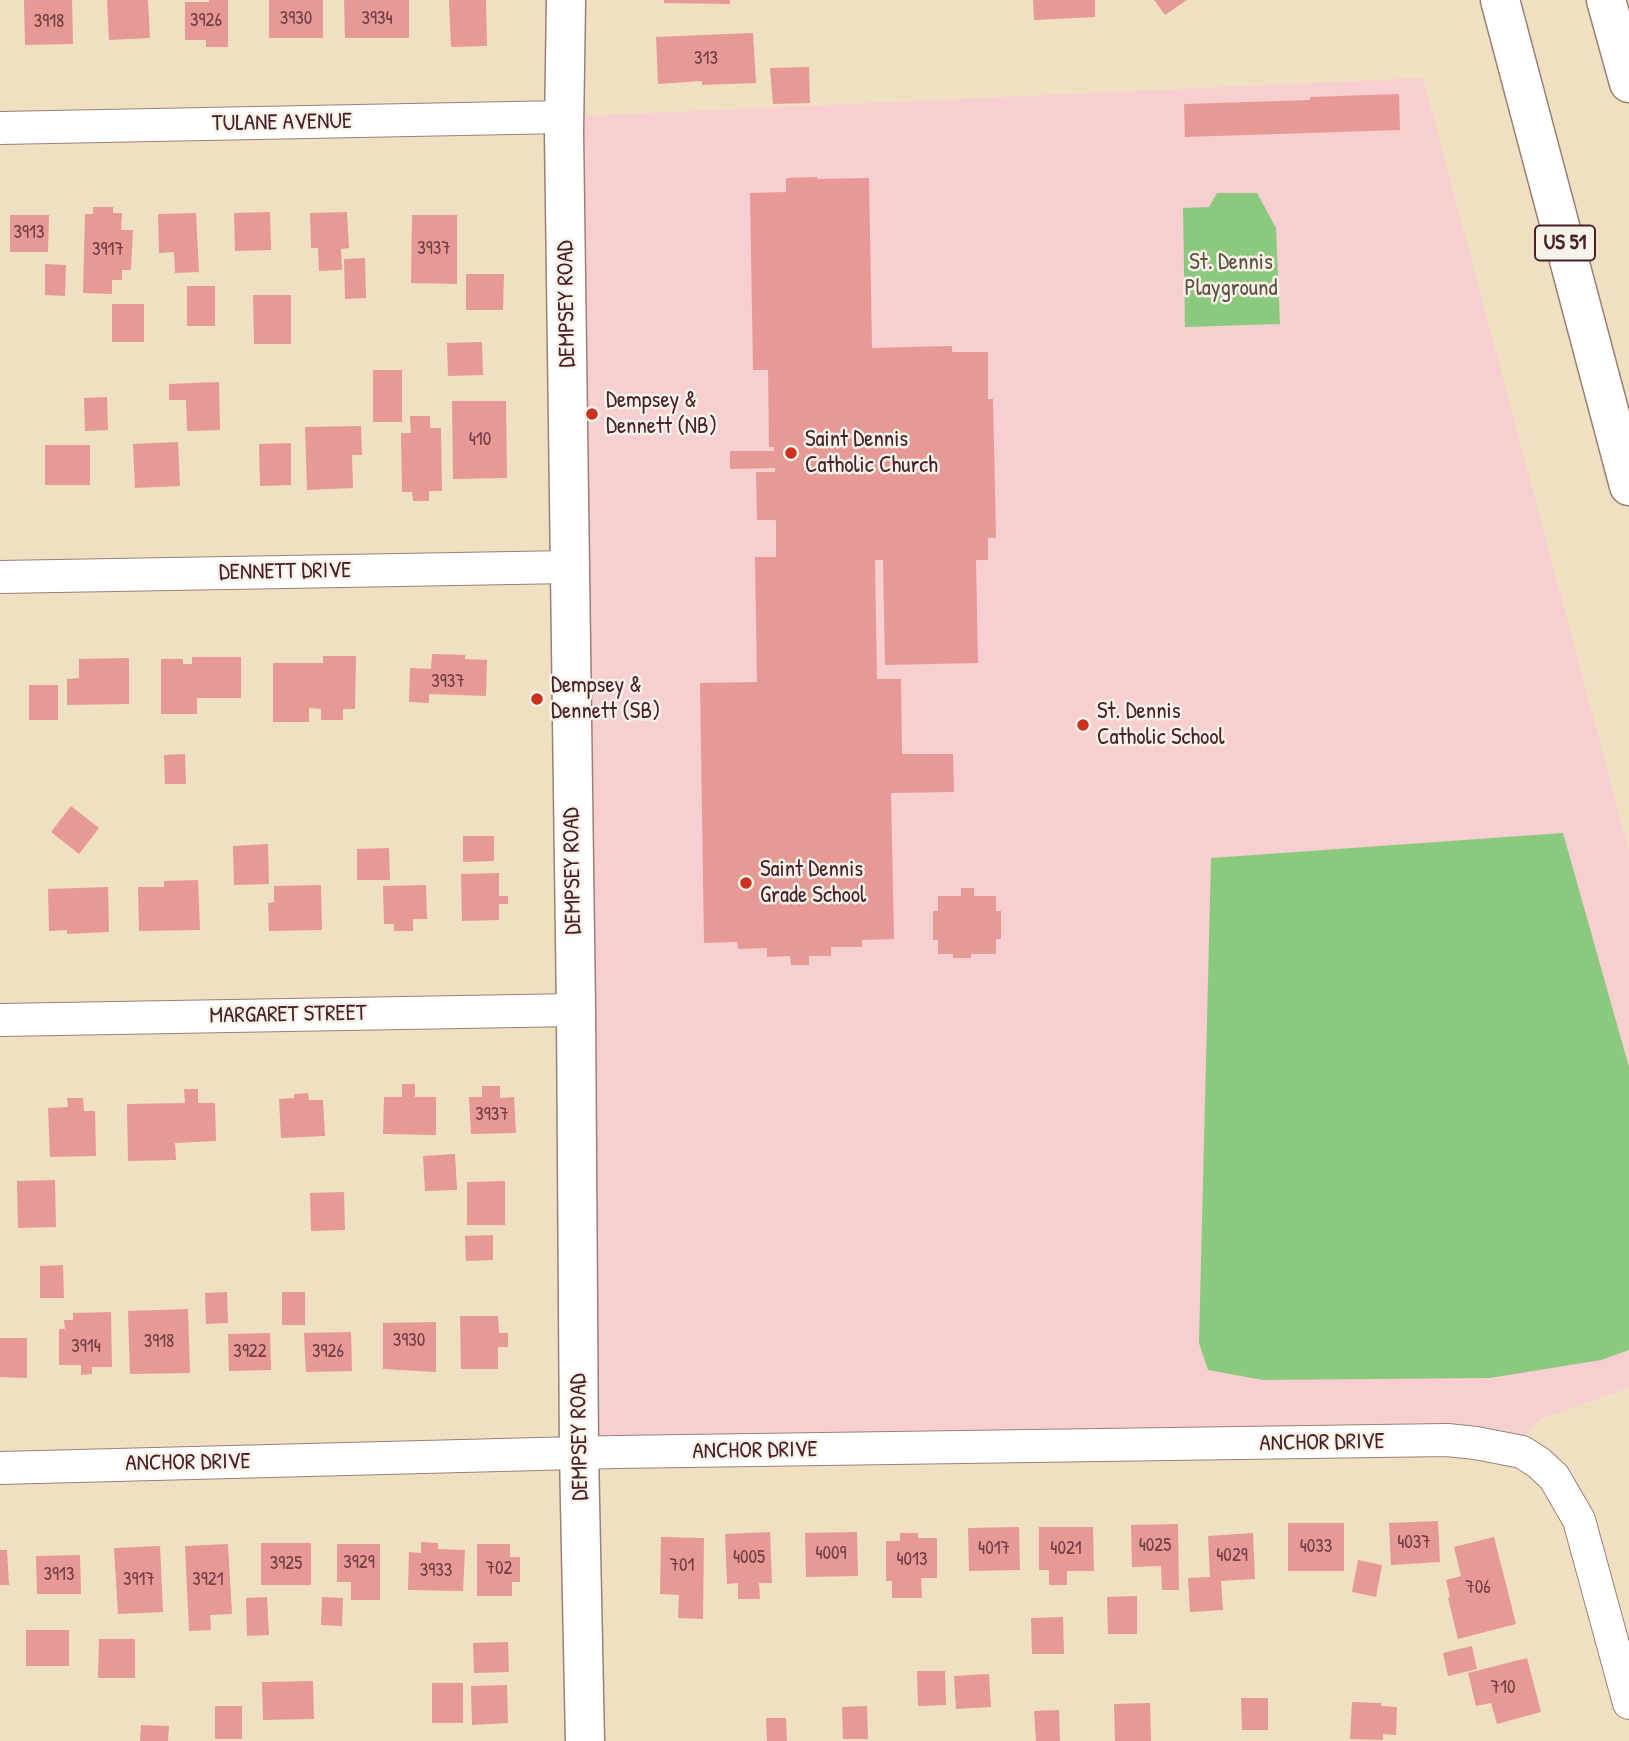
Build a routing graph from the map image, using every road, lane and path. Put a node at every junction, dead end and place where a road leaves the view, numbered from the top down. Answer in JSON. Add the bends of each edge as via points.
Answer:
{"nodes":[{"id":1,"x":566,"y":0,"type":"edge"},
{"id":2,"x":1500,"y":0,"type":"edge"},
{"id":3,"x":1606,"y":0,"type":"edge"},
{"id":4,"x":1629,"y":83,"type":"edge"},
{"id":5,"x":564,"y":117,"type":"junction"},
{"id":6,"x":0,"y":128,"type":"edge"},
{"id":7,"x":1629,"y":486,"type":"edge"},
{"id":8,"x":570,"y":567,"type":"junction"},
{"id":9,"x":0,"y":577,"type":"edge"},
{"id":10,"x":576,"y":1010,"type":"junction"},
{"id":11,"x":0,"y":1020,"type":"edge"},
{"id":12,"x":579,"y":1453,"type":"junction"},
{"id":13,"x":0,"y":1468,"type":"edge"},
{"id":14,"x":1629,"y":1703,"type":"edge"},
{"id":15,"x":585,"y":1741,"type":"edge"}],
"edges":[{"from":1,"to":5,"type":"street","name":"DEMPSEY ROAD"},
{"from":2,"to":7,"type":"street","number":"US 51"},
{"from":3,"to":4,"type":"street"},
{"from":5,"to":6,"type":"street","name":"TULANE AVENUE"},
{"from":5,"to":8,"type":"street","name":"DEMPSEY ROAD"},
{"from":8,"to":9,"type":"street","name":"DENNETT DRIVE"},
{"from":8,"to":10,"type":"street","name":"DEMPSEY ROAD"},
{"from":10,"to":11,"type":"street","name":"MARGARET STREET"},
{"from":10,"to":12,"type":"street","name":"DEMPSEY ROAD"},
{"from":12,"to":13,"type":"street","name":"ANCHOR DRIVE"},
{"from":12,"to":14,"type":"street","name":"ANCHOR DRIVE","via":[[1447,1440],[1522,1452],[1554,1477],[1579,1520]]},
{"from":12,"to":15,"type":"street","name":"DEMPSEY ROAD"}]}
